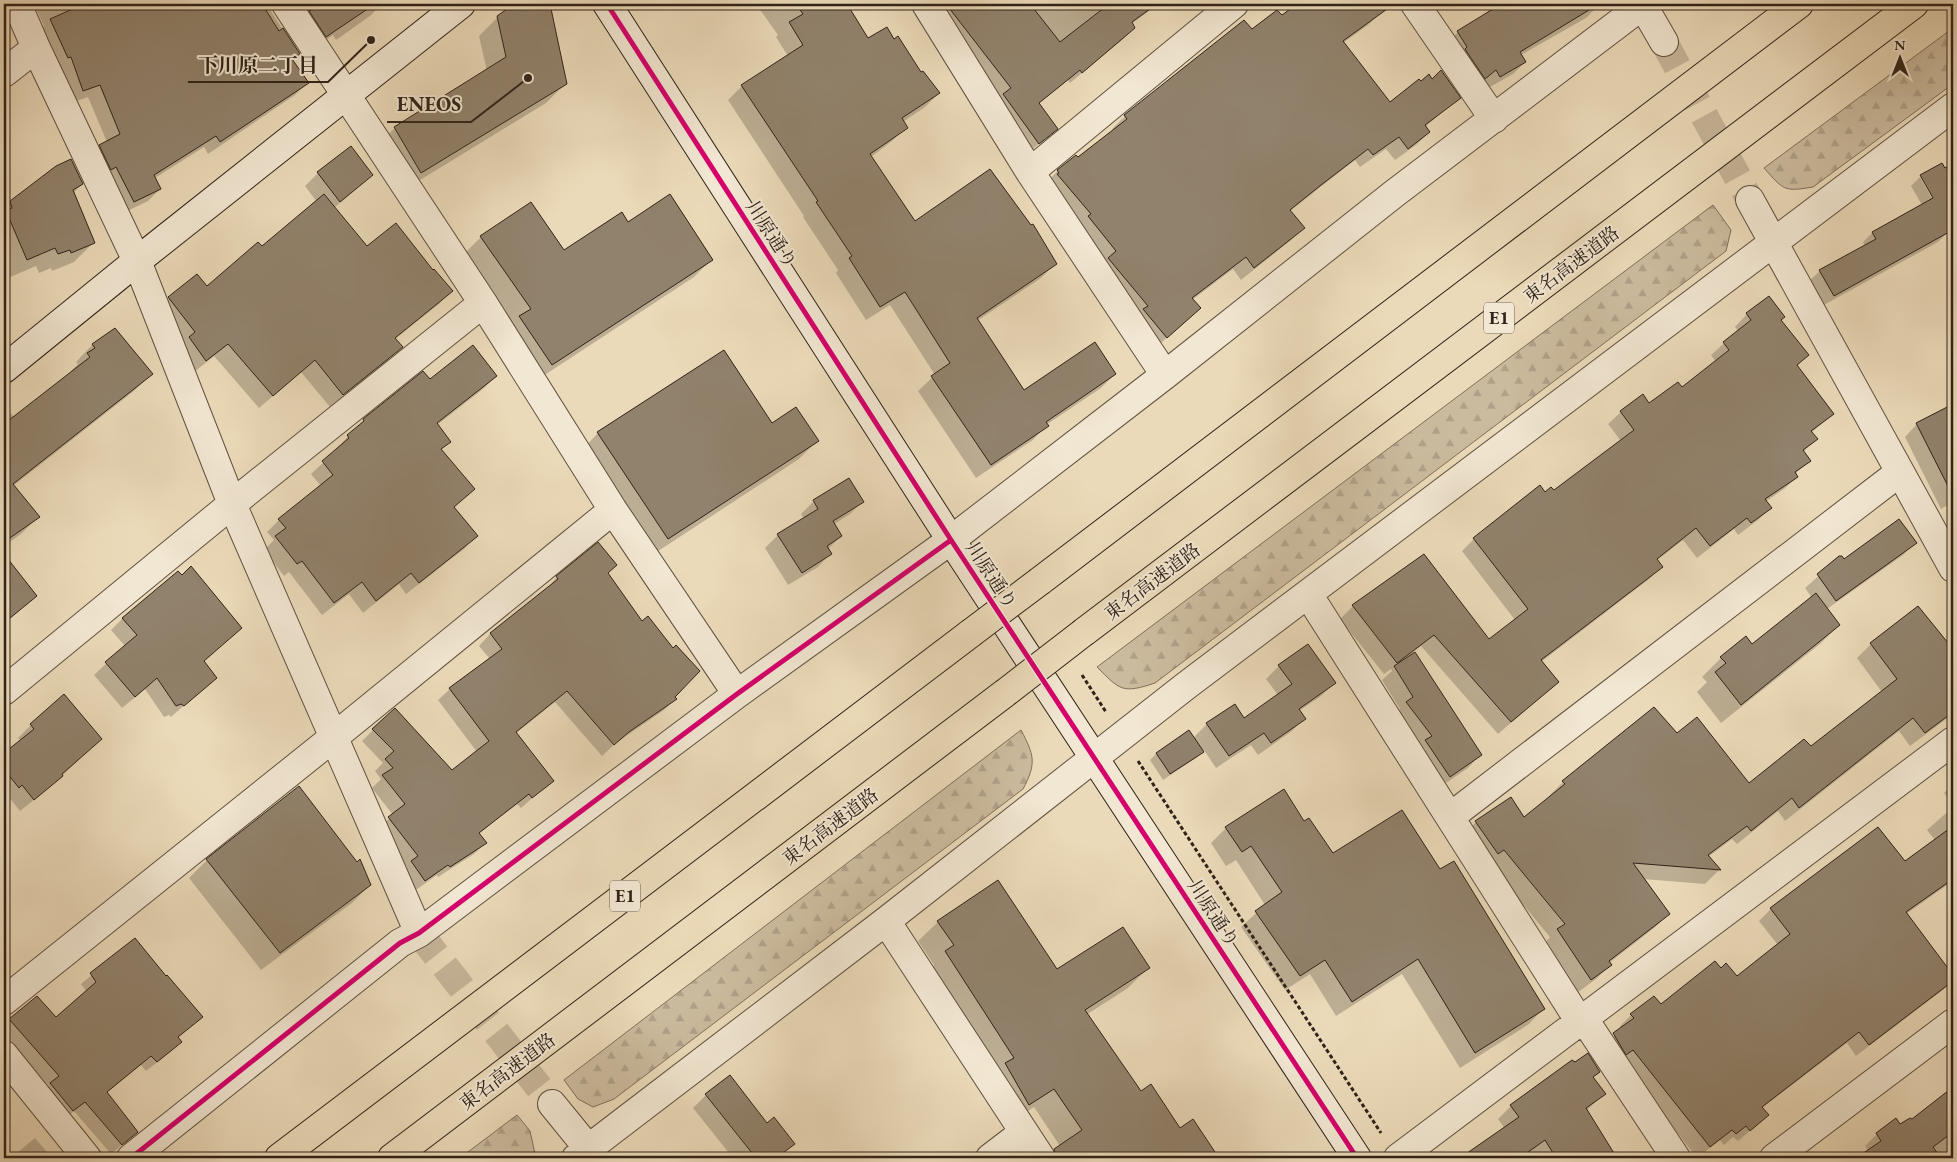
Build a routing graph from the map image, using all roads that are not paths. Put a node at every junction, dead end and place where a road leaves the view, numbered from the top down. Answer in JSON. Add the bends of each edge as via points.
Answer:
{"nodes":[{"id":1,"x":17,"y":4,"type":"edge"},
{"id":2,"x":286,"y":4,"type":"edge"},
{"id":3,"x":462,"y":4,"type":"edge"},
{"id":4,"x":607,"y":4,"type":"edge"},
{"id":5,"x":926,"y":4,"type":"edge"},
{"id":6,"x":1234,"y":4,"type":"edge"},
{"id":7,"x":1415,"y":4,"type":"edge"},
{"id":8,"x":1643,"y":4,"type":"edge"},
{"id":9,"x":1799,"y":4,"type":"edge"},
{"id":10,"x":1914,"y":4,"type":"edge"},
{"id":11,"x":1664,"y":42,"type":"tunnel mouth"},
{"id":12,"x":36,"y":48,"type":"junction"},
{"id":13,"x":4,"y":74,"type":"edge"},
{"id":14,"x":345,"y":95,"type":"junction"},
{"id":15,"x":1953,"y":107,"type":"edge"},
{"id":16,"x":1494,"y":119,"type":"junction"},
{"id":17,"x":1030,"y":172,"type":"junction"},
{"id":18,"x":1750,"y":200,"type":"tunnel mouth"},
{"id":19,"x":1773,"y":243,"type":"junction"},
{"id":20,"x":137,"y":261,"type":"junction"},
{"id":21,"x":483,"y":303,"type":"junction"},
{"id":22,"x":4,"y":369,"type":"edge"},
{"id":23,"x":1165,"y":376,"type":"junction"},
{"id":24,"x":1900,"y":472,"type":"junction"},
{"id":25,"x":232,"y":504,"type":"junction"},
{"id":26,"x":613,"y":510,"type":"junction"},
{"id":27,"x":951,"y":540,"type":"junction"},
{"id":28,"x":1953,"y":568,"type":"edge"},
{"id":29,"x":1308,"y":594,"type":"junction"},
{"id":30,"x":4,"y":691,"type":"edge"},
{"id":31,"x":737,"y":694,"type":"junction"},
{"id":32,"x":334,"y":737,"type":"junction"},
{"id":33,"x":1953,"y":741,"type":"edge"},
{"id":34,"x":1095,"y":758,"type":"junction"},
{"id":35,"x":1450,"y":816,"type":"junction"},
{"id":36,"x":886,"y":921,"type":"junction"},
{"id":37,"x":419,"y":933,"type":"junction"},
{"id":38,"x":4,"y":1001,"type":"edge"},
{"id":39,"x":1582,"y":1020,"type":"junction"},
{"id":40,"x":1953,"y":1023,"type":"edge"},
{"id":41,"x":4,"y":1056,"type":"edge"},
{"id":42,"x":552,"y":1104,"type":"tunnel mouth"},
{"id":43,"x":1024,"y":1132,"type":"junction"},
{"id":44,"x":587,"y":1155,"type":"edge"},
{"id":45,"x":87,"y":1158,"type":"edge"},
{"id":46,"x":131,"y":1158,"type":"edge"},
{"id":47,"x":279,"y":1158,"type":"edge"},
{"id":48,"x":392,"y":1158,"type":"edge"},
{"id":49,"x":990,"y":1158,"type":"edge"},
{"id":50,"x":1041,"y":1158,"type":"edge"},
{"id":51,"x":1357,"y":1158,"type":"edge"},
{"id":52,"x":1398,"y":1158,"type":"edge"},
{"id":53,"x":1676,"y":1158,"type":"edge"},
{"id":54,"x":1774,"y":1158,"type":"edge"}],
"edges":[{"from":1,"to":12,"type":"street"},
{"from":2,"to":14,"type":"street"},
{"from":3,"to":14,"type":"street"},
{"from":4,"to":27,"type":"street","name":"川原通り"},
{"from":5,"to":17,"type":"street"},
{"from":6,"to":17,"type":"street"},
{"from":7,"to":16,"type":"street"},
{"from":8,"to":11,"type":"street"},
{"from":8,"to":16,"type":"street"},
{"from":9,"to":47,"type":"highway","number":"E1","bridge":true},
{"from":10,"to":48,"type":"highway","name":"東名高速道路","number":"E1","bridge":true},
{"from":12,"to":13,"type":"street"},
{"from":12,"to":20,"type":"street"},
{"from":14,"to":20,"type":"street"},
{"from":14,"to":21,"type":"street"},
{"from":15,"to":19,"type":"street"},
{"from":16,"to":23,"type":"street","via":[[1395,193]]},
{"from":17,"to":23,"type":"street"},
{"from":18,"to":19,"type":"street"},
{"from":19,"to":24,"type":"street"},
{"from":19,"to":29,"type":"street"},
{"from":20,"to":22,"type":"street"},
{"from":20,"to":25,"type":"street"},
{"from":21,"to":25,"type":"street"},
{"from":21,"to":26,"type":"street"},
{"from":23,"to":27,"type":"street"},
{"from":24,"to":28,"type":"street"},
{"from":24,"to":35,"type":"street"},
{"from":25,"to":30,"type":"street"},
{"from":25,"to":32,"type":"street"},
{"from":26,"to":31,"type":"street"},
{"from":26,"to":32,"type":"street"},
{"from":27,"to":31,"type":"street"},
{"from":27,"to":34,"type":"street","name":"川原通り"},
{"from":29,"to":34,"type":"street"},
{"from":29,"to":35,"type":"street"},
{"from":31,"to":37,"type":"street"},
{"from":32,"to":37,"type":"street"},
{"from":32,"to":38,"type":"street"},
{"from":33,"to":39,"type":"street"},
{"from":34,"to":36,"type":"street"},
{"from":34,"to":51,"type":"street","name":"川原通り"},
{"from":35,"to":39,"type":"street"},
{"from":36,"to":43,"type":"street"},
{"from":36,"to":44,"type":"street"},
{"from":37,"to":46,"type":"street","via":[[400,943]]},
{"from":39,"to":52,"type":"street"},
{"from":39,"to":53,"type":"street"},
{"from":40,"to":54,"type":"street"},
{"from":41,"to":45,"type":"street"},
{"from":42,"to":44,"type":"street"},
{"from":43,"to":49,"type":"street"},
{"from":43,"to":50,"type":"street"}]}
